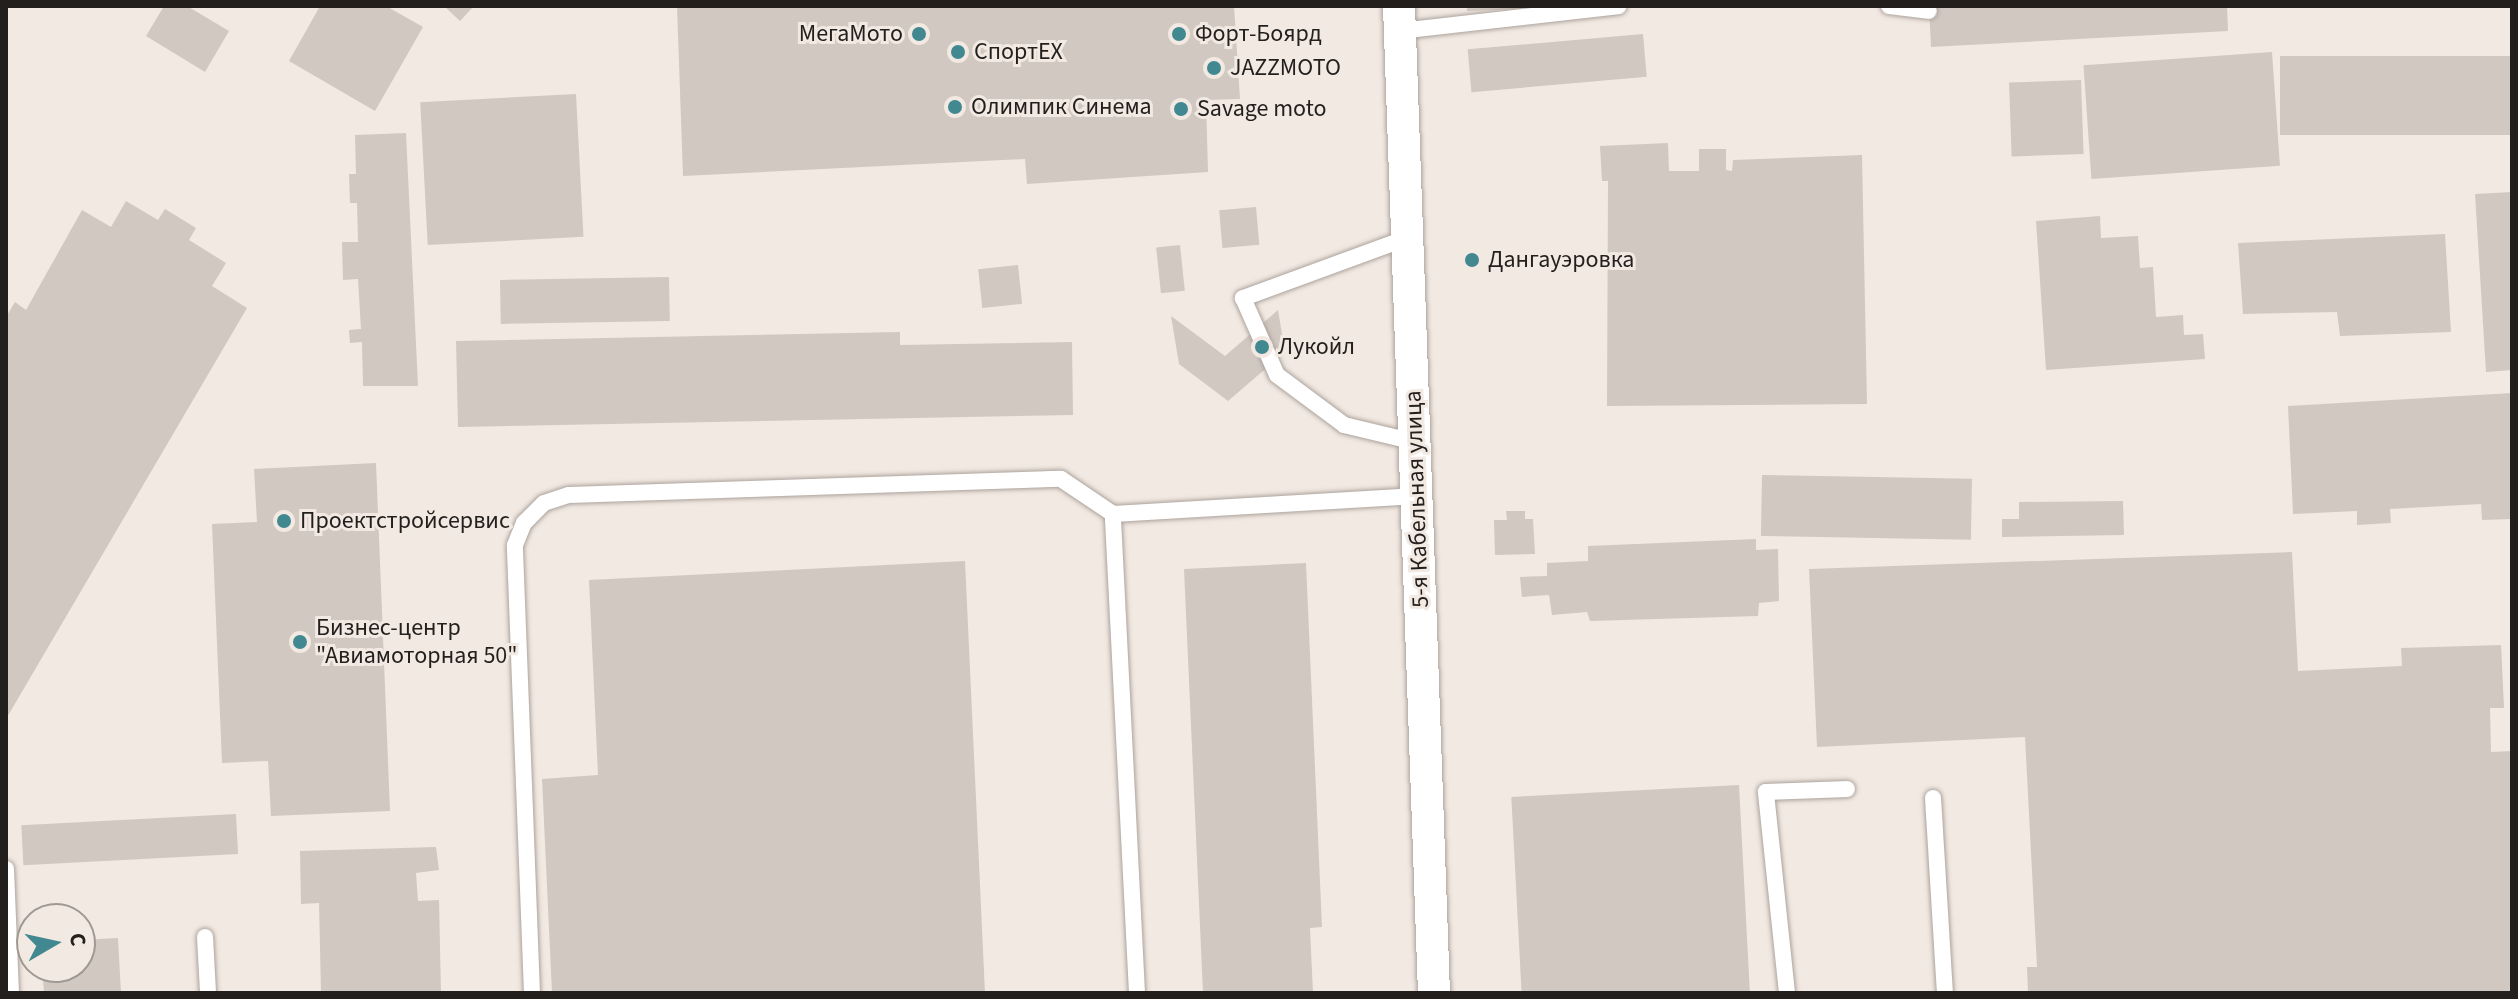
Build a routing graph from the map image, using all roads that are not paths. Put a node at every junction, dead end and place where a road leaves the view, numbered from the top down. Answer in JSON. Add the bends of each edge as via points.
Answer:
{"nodes":[{"id":1,"x":1619,"y":6,"type":"edge"},
{"id":2,"x":1889,"y":6,"type":"edge"},
{"id":3,"x":1929,"y":11,"type":"dead end"},
{"id":4,"x":1399,"y":18,"type":"edge"},
{"id":5,"x":1407,"y":238,"type":"junction"},
{"id":6,"x":1415,"y":442,"type":"junction"},
{"id":7,"x":1417,"y":496,"type":"junction"},
{"id":8,"x":1113,"y":514,"type":"junction"},
{"id":9,"x":1847,"y":789,"type":"dead end"},
{"id":10,"x":1933,"y":798,"type":"dead end"},
{"id":11,"x":6,"y":869,"type":"edge"},
{"id":12,"x":205,"y":937,"type":"dead end"},
{"id":13,"x":11,"y":993,"type":"edge"},
{"id":14,"x":208,"y":993,"type":"edge"},
{"id":15,"x":532,"y":993,"type":"edge"},
{"id":16,"x":1137,"y":993,"type":"edge"},
{"id":17,"x":1434,"y":993,"type":"edge"},
{"id":18,"x":1787,"y":993,"type":"edge"},
{"id":19,"x":1945,"y":993,"type":"edge"}],
"edges":[{"from":1,"to":4,"type":"lane"},
{"from":2,"to":3,"type":"lane"},
{"from":4,"to":5,"type":"street","name":"5-я Кабельная улица"},
{"from":5,"to":6,"type":"street","name":"5-я Кабельная улица"},
{"from":5,"to":6,"type":"lane","via":[[1243,298],[1277,375],[1344,425]]},
{"from":6,"to":7,"type":"street","name":"5-я Кабельная улица"},
{"from":7,"to":8,"type":"lane"},
{"from":7,"to":17,"type":"street","name":"5-я Кабельная улица"},
{"from":8,"to":15,"type":"lane","via":[[1061,479],[569,495],[544,503],[524,523],[515,545]]},
{"from":8,"to":16,"type":"lane"},
{"from":9,"to":18,"type":"lane","via":[[1766,792]]},
{"from":10,"to":19,"type":"lane"},
{"from":11,"to":13,"type":"lane"},
{"from":12,"to":14,"type":"lane"}]}
